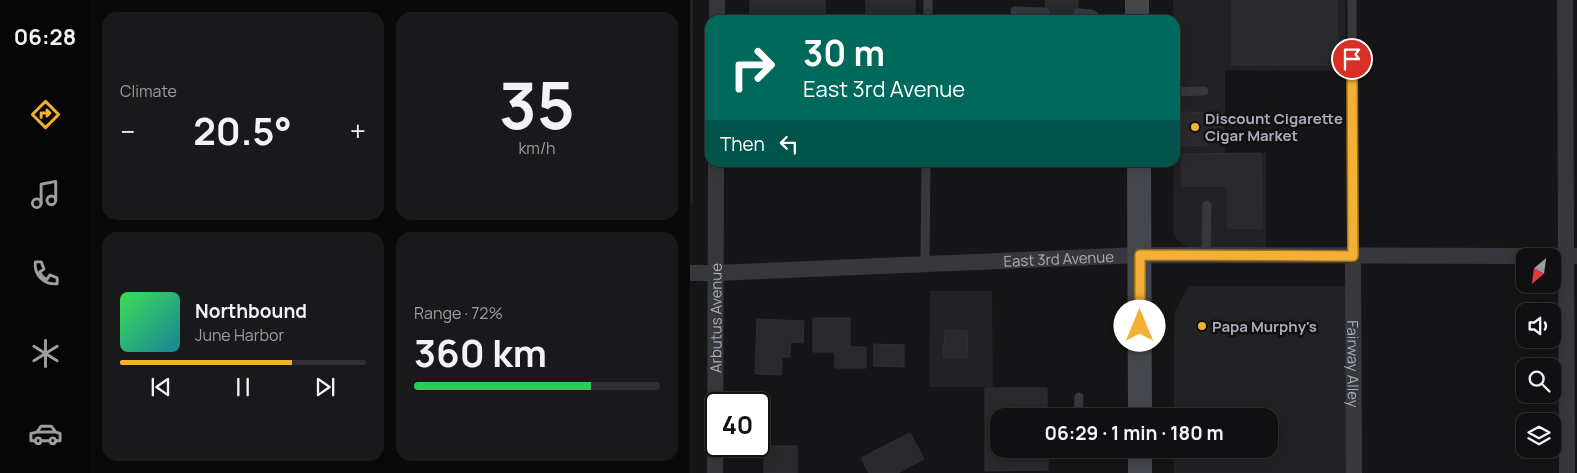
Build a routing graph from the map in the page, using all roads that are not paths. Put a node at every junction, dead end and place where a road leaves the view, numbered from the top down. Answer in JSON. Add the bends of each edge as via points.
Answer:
{"nodes":[{"id":1,"x":717,"y":0,"type":"edge"},
{"id":2,"x":928,"y":0,"type":"edge"},
{"id":3,"x":1137,"y":0,"type":"edge"},
{"id":4,"x":1352,"y":0,"type":"edge"},
{"id":5,"x":1564,"y":0,"type":"edge"},
{"id":6,"x":1045,"y":12,"type":"dead end"},
{"id":7,"x":1078,"y":13,"type":"dead end"},
{"id":8,"x":717,"y":15,"type":"edge"},
{"id":9,"x":928,"y":15,"type":"edge"},
{"id":10,"x":1015,"y":15,"type":"edge"},
{"id":11,"x":1093,"y":15,"type":"edge"},
{"id":12,"x":1137,"y":15,"type":"edge"},
{"id":13,"x":1571,"y":83,"type":"edge"},
{"id":14,"x":1204,"y":91,"type":"dead end"},
{"id":15,"x":1180,"y":92,"type":"edge"},
{"id":16,"x":716,"y":167,"type":"edge"},
{"id":17,"x":926,"y":167,"type":"edge"},
{"id":18,"x":1139,"y":167,"type":"edge"},
{"id":19,"x":1207,"y":205,"type":"dead end"},
{"id":20,"x":1140,"y":255,"type":"junction"},
{"id":21,"x":1206,"y":255,"type":"junction"},
{"id":22,"x":1353,"y":256,"type":"junction"},
{"id":23,"x":1571,"y":256,"type":"edge"},
{"id":24,"x":925,"y":264,"type":"junction"},
{"id":25,"x":690,"y":273,"type":"edge"},
{"id":26,"x":714,"y":273,"type":"junction"},
{"id":27,"x":1079,"y":397,"type":"dead end"},
{"id":28,"x":1078,"y":408,"type":"edge"},
{"id":29,"x":1140,"y":408,"type":"edge"},
{"id":30,"x":715,"y":473,"type":"edge"},
{"id":31,"x":1354,"y":473,"type":"edge"},
{"id":32,"x":1567,"y":473,"type":"edge"}],
"edges":[{"from":1,"to":8,"type":"street"},
{"from":2,"to":9,"type":"lane"},
{"from":3,"to":12,"type":"street"},
{"from":4,"to":22,"type":"lane"},
{"from":5,"to":13,"type":"street"},
{"from":6,"to":10,"type":"lane"},
{"from":7,"to":11,"type":"lane"},
{"from":13,"to":23,"type":"street"},
{"from":14,"to":15,"type":"lane"},
{"from":16,"to":26,"type":"street","name":"Arbutus Avenue"},
{"from":17,"to":24,"type":"lane"},
{"from":18,"to":20,"type":"street"},
{"from":19,"to":21,"type":"lane"},
{"from":20,"to":21,"type":"street","name":"East 3rd Avenue"},
{"from":20,"to":24,"type":"street","name":"East 3rd Avenue"},
{"from":20,"to":29,"type":"street"},
{"from":21,"to":22,"type":"street","name":"East 3rd Avenue"},
{"from":22,"to":23,"type":"street","name":"East 3rd Avenue"},
{"from":22,"to":31,"type":"street","name":"Fairway Alley"},
{"from":23,"to":32,"type":"street"},
{"from":24,"to":26,"type":"street","name":"East 3rd Avenue"},
{"from":25,"to":26,"type":"street","name":"East 3rd Avenue"},
{"from":26,"to":30,"type":"street","name":"Arbutus Avenue"},
{"from":27,"to":28,"type":"lane"}]}
